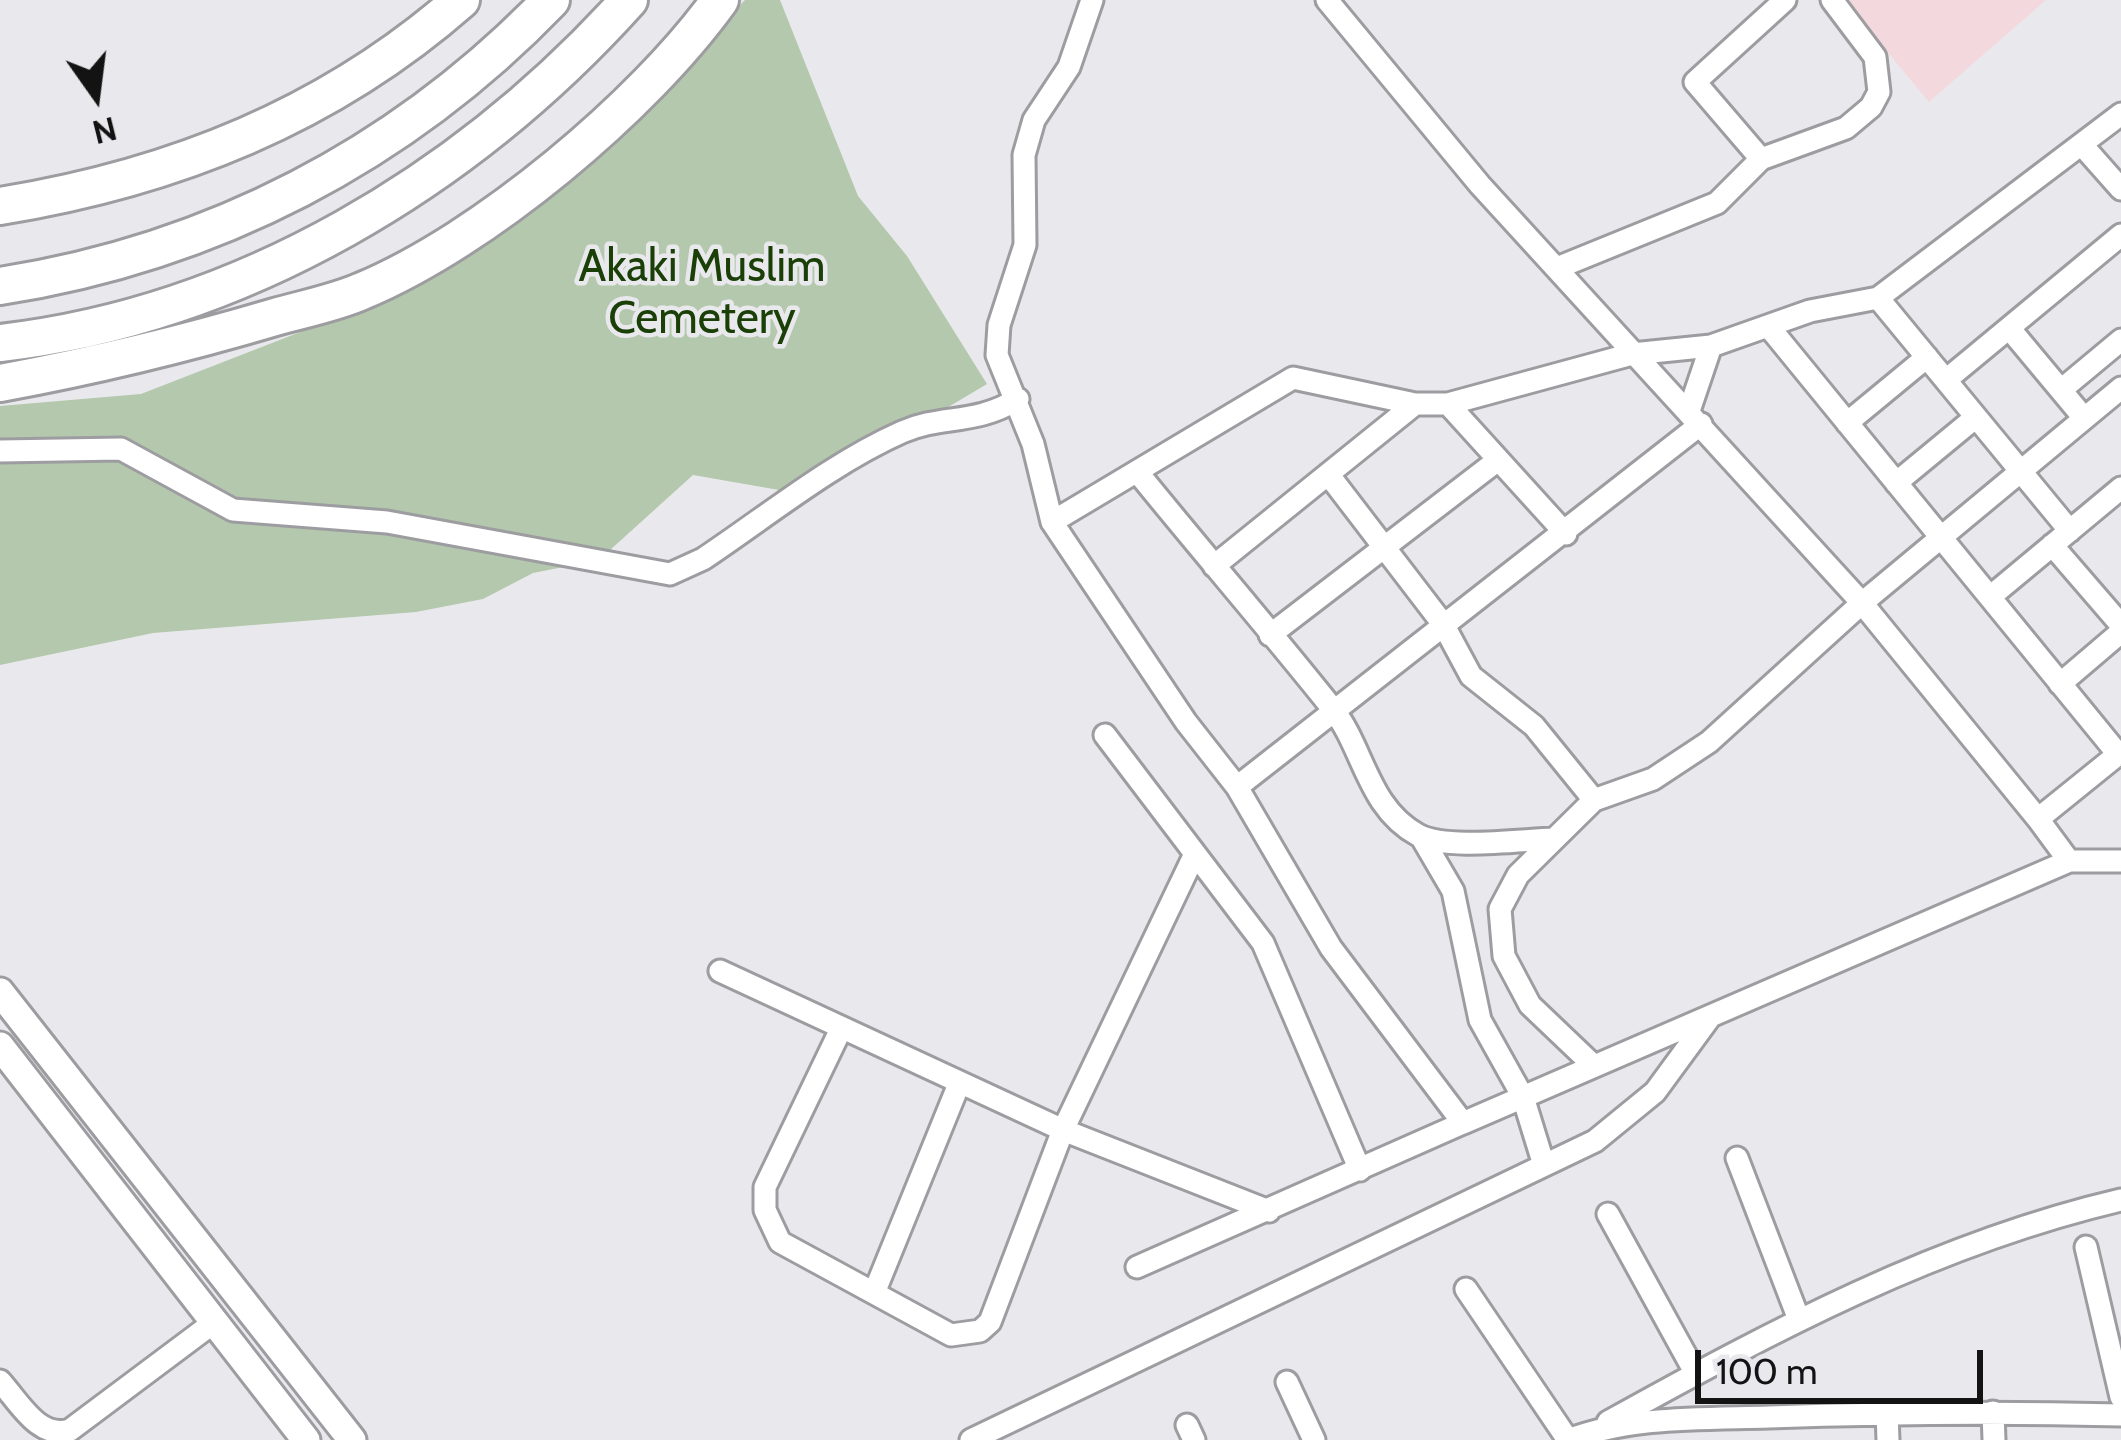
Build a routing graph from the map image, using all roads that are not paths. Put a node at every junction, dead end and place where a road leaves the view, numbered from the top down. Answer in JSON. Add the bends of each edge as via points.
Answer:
{"nodes":[{"id":1,"x":461,"y":0,"type":"edge"},
{"id":2,"x":550,"y":0,"type":"edge"},
{"id":3,"x":628,"y":0,"type":"edge"},
{"id":4,"x":720,"y":0,"type":"edge"},
{"id":5,"x":1092,"y":0,"type":"edge"},
{"id":6,"x":1327,"y":0,"type":"edge"},
{"id":7,"x":1785,"y":0,"type":"edge"},
{"id":8,"x":1832,"y":0,"type":"edge"},
{"id":9,"x":2121,"y":114,"type":"edge"},
{"id":10,"x":2082,"y":145,"type":"junction"},
{"id":11,"x":1761,"y":159,"type":"junction"},
{"id":12,"x":2121,"y":189,"type":"edge"},
{"id":13,"x":0,"y":206,"type":"edge"},
{"id":14,"x":2116,"y":249,"type":"edge"},
{"id":15,"x":1557,"y":268,"type":"junction"},
{"id":16,"x":0,"y":286,"type":"edge"},
{"id":17,"x":1878,"y":298,"type":"junction"},
{"id":18,"x":1769,"y":327,"type":"junction"},
{"id":19,"x":2009,"y":328,"type":"junction"},
{"id":20,"x":2121,"y":340,"type":"edge"},
{"id":21,"x":0,"y":343,"type":"edge"},
{"id":22,"x":1711,"y":346,"type":"junction"},
{"id":23,"x":1632,"y":354,"type":"junction"},
{"id":24,"x":1927,"y":357,"type":"junction"},
{"id":25,"x":2098,"y":359,"type":"junction"},
{"id":26,"x":1946,"y":380,"type":"junction"},
{"id":27,"x":0,"y":382,"type":"edge"},
{"id":28,"x":2121,"y":387,"type":"edge"},
{"id":29,"x":2061,"y":390,"type":"junction"},
{"id":30,"x":1018,"y":399,"type":"junction"},
{"id":31,"x":1414,"y":404,"type":"junction"},
{"id":32,"x":1448,"y":404,"type":"junction"},
{"id":33,"x":1695,"y":417,"type":"junction"},
{"id":34,"x":1976,"y":417,"type":"junction"},
{"id":35,"x":2084,"y":418,"type":"junction"},
{"id":36,"x":1847,"y":422,"type":"junction"},
{"id":37,"x":0,"y":452,"type":"edge"},
{"id":38,"x":1498,"y":460,"type":"junction"},
{"id":39,"x":2020,"y":471,"type":"junction"},
{"id":40,"x":1139,"y":474,"type":"junction"},
{"id":41,"x":1328,"y":475,"type":"junction"},
{"id":42,"x":1897,"y":483,"type":"junction"},
{"id":43,"x":2121,"y":488,"type":"edge"},
{"id":44,"x":1052,"y":522,"type":"junction"},
{"id":45,"x":1566,"y":534,"type":"junction"},
{"id":46,"x":1941,"y":537,"type":"junction"},
{"id":47,"x":2061,"y":538,"type":"junction"},
{"id":48,"x":1384,"y":548,"type":"junction"},
{"id":49,"x":1214,"y":566,"type":"junction"},
{"id":50,"x":1990,"y":597,"type":"junction"},
{"id":51,"x":2112,"y":597,"type":"edge"},
{"id":52,"x":1862,"y":603,"type":"junction"},
{"id":53,"x":1443,"y":624,"type":"junction"},
{"id":54,"x":2121,"y":629,"type":"edge"},
{"id":55,"x":1270,"y":635,"type":"junction"},
{"id":56,"x":2060,"y":684,"type":"junction"},
{"id":57,"x":1336,"y":713,"type":"junction"},
{"id":58,"x":1105,"y":736,"type":"dead end"},
{"id":59,"x":2120,"y":753,"type":"edge"},
{"id":60,"x":1237,"y":787,"type":"junction"},
{"id":61,"x":1594,"y":800,"type":"junction"},
{"id":62,"x":2038,"y":819,"type":"junction"},
{"id":63,"x":1423,"y":838,"type":"junction"},
{"id":64,"x":1554,"y":839,"type":"junction"},
{"id":65,"x":1193,"y":858,"type":"junction"},
{"id":66,"x":2069,"y":861,"type":"junction"},
{"id":67,"x":2121,"y":861,"type":"edge"},
{"id":68,"x":720,"y":971,"type":"dead end"},
{"id":69,"x":0,"y":992,"type":"edge"},
{"id":70,"x":1710,"y":1016,"type":"junction"},
{"id":71,"x":840,"y":1031,"type":"junction"},
{"id":72,"x":0,"y":1046,"type":"edge"},
{"id":73,"x":1594,"y":1066,"type":"junction"},
{"id":74,"x":959,"y":1084,"type":"junction"},
{"id":75,"x":1523,"y":1097,"type":"junction"},
{"id":76,"x":1463,"y":1123,"type":"junction"},
{"id":77,"x":1063,"y":1130,"type":"junction"},
{"id":78,"x":1737,"y":1158,"type":"dead end"},
{"id":79,"x":1544,"y":1162,"type":"junction"},
{"id":80,"x":1360,"y":1170,"type":"junction"},
{"id":81,"x":2121,"y":1199,"type":"edge"},
{"id":82,"x":1270,"y":1211,"type":"junction"},
{"id":83,"x":1608,"y":1214,"type":"dead end"},
{"id":84,"x":2086,"y":1247,"type":"dead end"},
{"id":85,"x":1137,"y":1267,"type":"dead end"},
{"id":86,"x":1466,"y":1289,"type":"dead end"},
{"id":87,"x":874,"y":1293,"type":"junction"},
{"id":88,"x":1798,"y":1317,"type":"junction"},
{"id":89,"x":2112,"y":1320,"type":"edge"},
{"id":90,"x":213,"y":1323,"type":"junction"},
{"id":91,"x":1696,"y":1374,"type":"junction"},
{"id":92,"x":0,"y":1382,"type":"edge"},
{"id":93,"x":1287,"y":1382,"type":"dead end"},
{"id":94,"x":2121,"y":1397,"type":"edge"},
{"id":95,"x":1993,"y":1412,"type":"junction"},
{"id":96,"x":1887,"y":1413,"type":"junction"},
{"id":97,"x":2121,"y":1415,"type":"edge"},
{"id":98,"x":1597,"y":1429,"type":"junction"},
{"id":99,"x":306,"y":1440,"type":"edge"},
{"id":100,"x":352,"y":1440,"type":"edge"},
{"id":101,"x":971,"y":1440,"type":"edge"},
{"id":102,"x":1314,"y":1440,"type":"edge"},
{"id":103,"x":1888,"y":1440,"type":"edge"},
{"id":104,"x":1994,"y":1440,"type":"edge"}],
"edges":[{"from":1,"to":13,"type":"highway","via":[[383,62],[252,138],[125,180]]},
{"from":2,"to":16,"type":"highway","via":[[477,73],[394,137],[309,184],[158,250]]},
{"from":3,"to":21,"type":"highway","via":[[488,132],[333,237],[137,317]]},
{"from":4,"to":27,"type":"highway","via":[[580,146],[516,198],[362,292],[192,342]]},
{"from":5,"to":30,"type":"street","via":[[1070,67],[1034,120],[1024,155],[1025,244],[999,325],[998,355]]},
{"from":6,"to":15,"type":"street"},
{"from":7,"to":11,"type":"street","via":[[1695,82]]},
{"from":8,"to":11,"type":"street","via":[[1870,45],[1879,92],[1846,128]]},
{"from":9,"to":10,"type":"street"},
{"from":10,"to":12,"type":"street"},
{"from":10,"to":17,"type":"street"},
{"from":11,"to":15,"type":"street","via":[[1717,203]]},
{"from":14,"to":19,"type":"street"},
{"from":15,"to":23,"type":"street"},
{"from":17,"to":18,"type":"street"},
{"from":17,"to":24,"type":"street"},
{"from":18,"to":22,"type":"street"},
{"from":18,"to":36,"type":"street"},
{"from":19,"to":26,"type":"street"},
{"from":19,"to":29,"type":"street"},
{"from":20,"to":25,"type":"street"},
{"from":22,"to":23,"type":"street"},
{"from":22,"to":33,"type":"street"},
{"from":23,"to":32,"type":"street"},
{"from":23,"to":33,"type":"street"},
{"from":24,"to":26,"type":"street"},
{"from":24,"to":36,"type":"street"},
{"from":25,"to":28,"type":"street"},
{"from":25,"to":29,"type":"street"},
{"from":26,"to":34,"type":"street"},
{"from":28,"to":35,"type":"street"},
{"from":29,"to":35,"type":"street"},
{"from":30,"to":37,"type":"street","via":[[970,421],[890,437],[670,574],[387,522],[233,510],[122,449]]},
{"from":30,"to":44,"type":"street"},
{"from":31,"to":32,"type":"street"},
{"from":31,"to":40,"type":"street","via":[[1294,379]]},
{"from":31,"to":41,"type":"street"},
{"from":32,"to":38,"type":"street"},
{"from":33,"to":45,"type":"street"},
{"from":33,"to":52,"type":"street"},
{"from":34,"to":39,"type":"street"},
{"from":34,"to":42,"type":"street"},
{"from":35,"to":39,"type":"street"},
{"from":36,"to":42,"type":"street"},
{"from":38,"to":45,"type":"street"},
{"from":38,"to":48,"type":"street"},
{"from":39,"to":46,"type":"street"},
{"from":39,"to":47,"type":"street"},
{"from":40,"to":44,"type":"street"},
{"from":40,"to":49,"type":"street"},
{"from":41,"to":48,"type":"street"},
{"from":41,"to":49,"type":"street"},
{"from":42,"to":46,"type":"street"},
{"from":43,"to":47,"type":"street"},
{"from":44,"to":60,"type":"street"},
{"from":45,"to":53,"type":"street"},
{"from":46,"to":50,"type":"street"},
{"from":46,"to":52,"type":"street"},
{"from":47,"to":50,"type":"street"},
{"from":47,"to":51,"type":"street"},
{"from":48,"to":53,"type":"street"},
{"from":48,"to":55,"type":"street"},
{"from":49,"to":55,"type":"street"},
{"from":50,"to":56,"type":"street"},
{"from":51,"to":54,"type":"street"},
{"from":52,"to":61,"type":"street","via":[[1681,763]]},
{"from":52,"to":62,"type":"street"},
{"from":53,"to":57,"type":"street"},
{"from":53,"to":61,"type":"street","via":[[1471,676],[1534,726]]},
{"from":54,"to":56,"type":"street"},
{"from":55,"to":57,"type":"street"},
{"from":56,"to":59,"type":"street"},
{"from":57,"to":60,"type":"street"},
{"from":57,"to":63,"type":"street","via":[[1364,776]]},
{"from":58,"to":65,"type":"street"},
{"from":59,"to":62,"type":"street"},
{"from":60,"to":76,"type":"street","via":[[1331,947]]},
{"from":61,"to":64,"type":"street"},
{"from":62,"to":66,"type":"street"},
{"from":63,"to":64,"type":"street"},
{"from":63,"to":75,"type":"street","via":[[1462,917],[1480,1019]]},
{"from":64,"to":73,"type":"street","via":[[1505,892],[1504,956],[1530,1005]]},
{"from":65,"to":77,"type":"street"},
{"from":65,"to":80,"type":"street","via":[[1281,977]]},
{"from":66,"to":67,"type":"street"},
{"from":66,"to":70,"type":"street"},
{"from":68,"to":71,"type":"street"},
{"from":69,"to":100,"type":"street"},
{"from":70,"to":73,"type":"street"},
{"from":70,"to":79,"type":"street","via":[[1631,1115]]},
{"from":71,"to":74,"type":"street"},
{"from":71,"to":87,"type":"street","via":[[765,1187],[765,1210],[780,1242]]},
{"from":72,"to":90,"type":"street"},
{"from":73,"to":75,"type":"street"},
{"from":74,"to":77,"type":"street"},
{"from":74,"to":87,"type":"street"},
{"from":75,"to":76,"type":"street"},
{"from":75,"to":79,"type":"street"},
{"from":76,"to":80,"type":"street"},
{"from":77,"to":82,"type":"street"},
{"from":77,"to":87,"type":"street","via":[[980,1331],[951,1335]]},
{"from":78,"to":88,"type":"street"},
{"from":79,"to":101,"type":"street"},
{"from":80,"to":82,"type":"street"},
{"from":81,"to":88,"type":"street","via":[[2036,1220]]},
{"from":82,"to":85,"type":"street"},
{"from":83,"to":91,"type":"street"},
{"from":84,"to":89,"type":"street"},
{"from":86,"to":98,"type":"street","via":[[1568,1440]]},
{"from":88,"to":91,"type":"street"},
{"from":89,"to":94,"type":"street"},
{"from":90,"to":92,"type":"street","via":[[57,1434]]},
{"from":90,"to":99,"type":"street"},
{"from":91,"to":98,"type":"street"},
{"from":93,"to":102,"type":"street"},
{"from":95,"to":96,"type":"street"},
{"from":95,"to":97,"type":"street"},
{"from":95,"to":104,"type":"street"},
{"from":96,"to":98,"type":"street"},
{"from":96,"to":103,"type":"street"}]}
